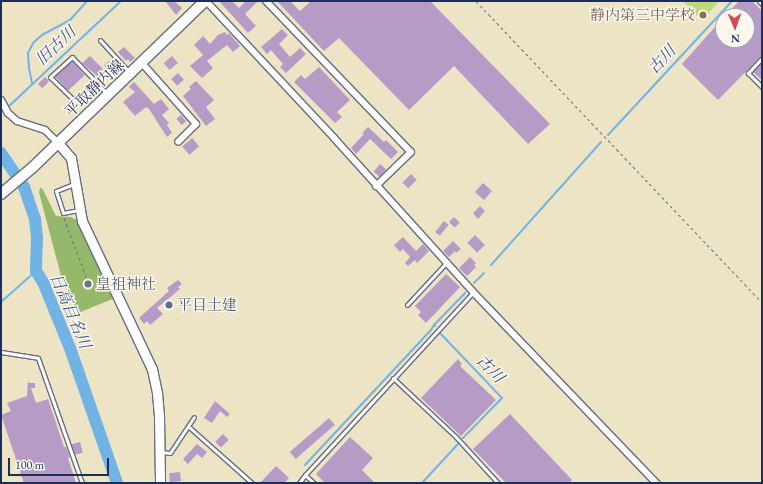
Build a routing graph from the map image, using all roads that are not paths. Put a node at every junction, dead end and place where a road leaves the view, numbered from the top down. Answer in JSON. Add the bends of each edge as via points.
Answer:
{"nodes":[{"id":1,"x":205,"y":1,"type":"edge"},
{"id":2,"x":266,"y":1,"type":"edge"},
{"id":3,"x":759,"y":1,"type":"edge"},
{"id":4,"x":762,"y":4,"type":"edge"},
{"id":5,"x":100,"y":40,"type":"dead end"},
{"id":6,"x":762,"y":58,"type":"edge"},
{"id":7,"x":141,"y":62,"type":"junction"},
{"id":8,"x":131,"y":73,"type":"junction"},
{"id":9,"x":99,"y":85,"type":"junction"},
{"id":10,"x":762,"y":87,"type":"edge"},
{"id":11,"x":108,"y":95,"type":"junction"},
{"id":12,"x":1,"y":100,"type":"edge"},
{"id":13,"x":178,"y":142,"type":"dead end"},
{"id":14,"x":58,"y":143,"type":"junction"},
{"id":15,"x":76,"y":184,"type":"junction"},
{"id":16,"x":376,"y":186,"type":"junction"},
{"id":17,"x":2,"y":193,"type":"edge"},
{"id":18,"x":80,"y":210,"type":"junction"},
{"id":19,"x":446,"y":263,"type":"junction"},
{"id":20,"x":473,"y":292,"type":"junction"},
{"id":21,"x":407,"y":305,"type":"dead end"},
{"id":22,"x":1,"y":352,"type":"edge"},
{"id":23,"x":393,"y":378,"type":"junction"},
{"id":24,"x":194,"y":418,"type":"dead end"},
{"id":25,"x":189,"y":427,"type":"junction"},
{"id":26,"x":159,"y":452,"type":"junction"},
{"id":27,"x":305,"y":475,"type":"junction"},
{"id":28,"x":82,"y":483,"type":"edge"},
{"id":29,"x":160,"y":483,"type":"edge"},
{"id":30,"x":252,"y":483,"type":"edge"},
{"id":31,"x":299,"y":483,"type":"edge"},
{"id":32,"x":314,"y":483,"type":"edge"},
{"id":33,"x":498,"y":483,"type":"edge"},
{"id":34,"x":656,"y":483,"type":"edge"}],
"edges":[{"from":1,"to":7,"type":"main road","name":"平取静内線"},
{"from":1,"to":16,"type":"street"},
{"from":2,"to":16,"type":"street","via":[[411,152]]},
{"from":3,"to":4,"type":"lane"},
{"from":5,"to":8,"type":"lane"},
{"from":6,"to":10,"type":"lane","via":[[748,73]]},
{"from":7,"to":8,"type":"main road","name":"平取静内線"},
{"from":7,"to":13,"type":"street","via":[[196,124]]},
{"from":8,"to":11,"type":"main road","name":"平取静内線"},
{"from":9,"to":9,"type":"lane","via":[[72,57],[50,78],[77,103]]},
{"from":9,"to":11,"type":"lane"},
{"from":11,"to":14,"type":"main road","name":"平取静内線"},
{"from":12,"to":14,"type":"street","via":[[8,113],[17,121],[45,130]]},
{"from":14,"to":15,"type":"street","via":[[71,158]]},
{"from":14,"to":17,"type":"main road","name":"平取静内線"},
{"from":15,"to":18,"type":"street"},
{"from":15,"to":18,"type":"lane","via":[[56,191],[62,213]]},
{"from":16,"to":19,"type":"street"},
{"from":18,"to":26,"type":"street","via":[[82,221],[152,369],[157,393]]},
{"from":19,"to":20,"type":"street"},
{"from":19,"to":21,"type":"lane"},
{"from":20,"to":23,"type":"lane"},
{"from":20,"to":34,"type":"street"},
{"from":22,"to":28,"type":"lane","via":[[38,358]]},
{"from":23,"to":27,"type":"lane"},
{"from":23,"to":33,"type":"lane","via":[[456,437]]},
{"from":24,"to":25,"type":"lane"},
{"from":25,"to":26,"type":"lane","via":[[170,453]]},
{"from":25,"to":30,"type":"lane"},
{"from":26,"to":29,"type":"street"},
{"from":27,"to":31,"type":"lane"},
{"from":27,"to":32,"type":"lane"}]}
